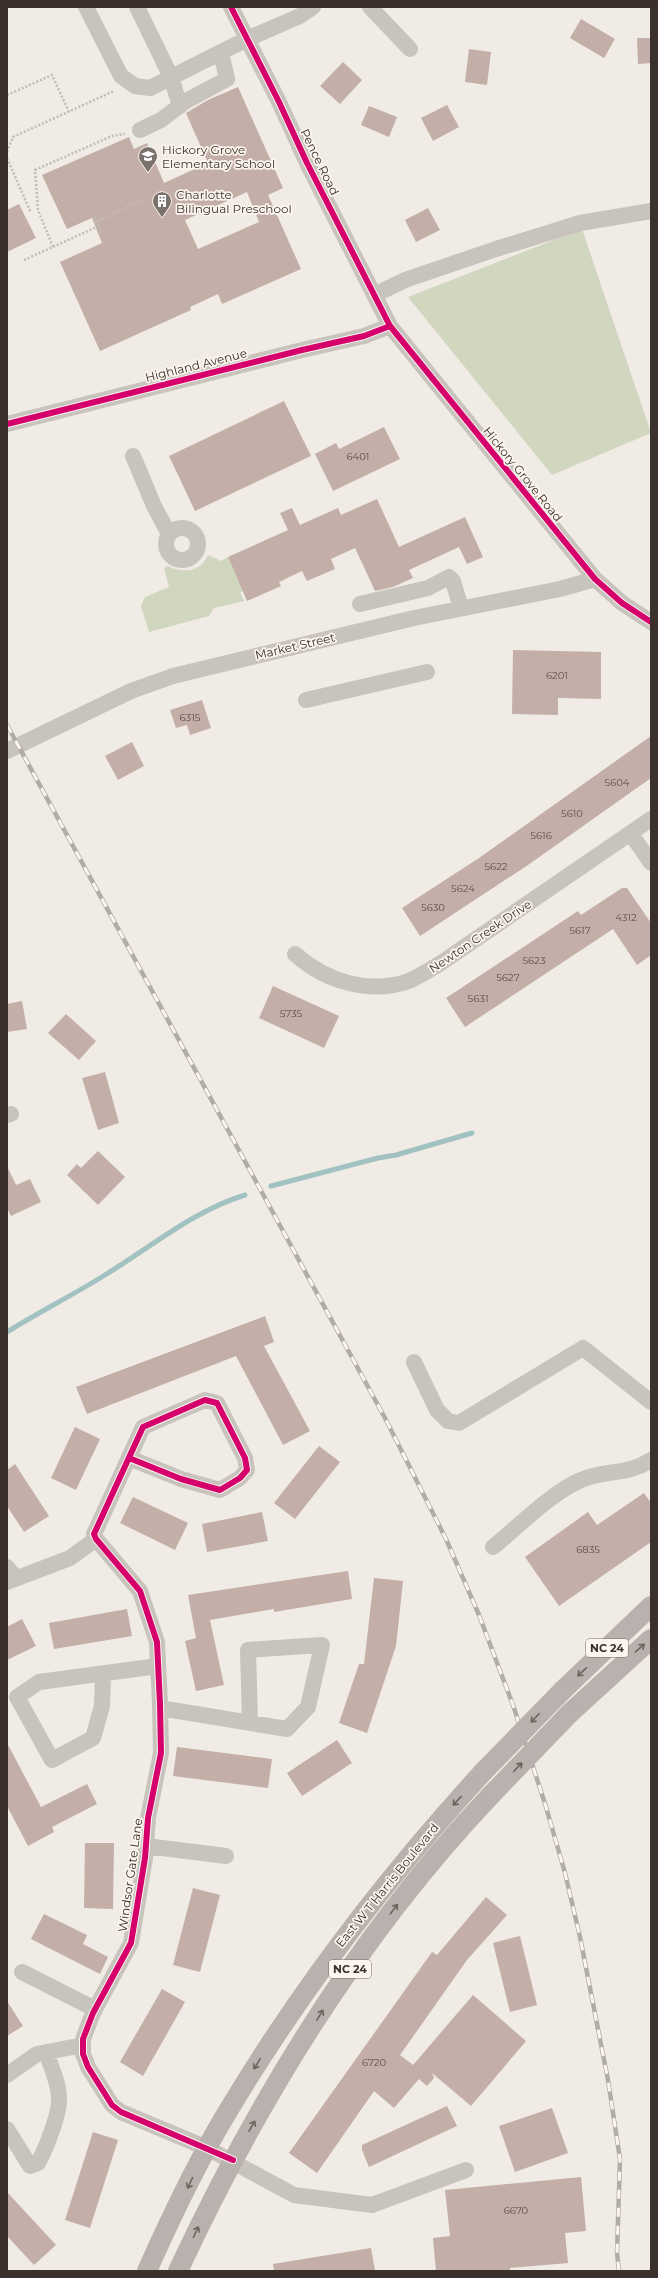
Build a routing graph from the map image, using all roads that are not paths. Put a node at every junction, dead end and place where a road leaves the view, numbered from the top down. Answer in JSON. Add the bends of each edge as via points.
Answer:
{"nodes":[{"id":1,"x":86,"y":7,"type":"edge"},
{"id":2,"x":137,"y":7,"type":"edge"},
{"id":3,"x":231,"y":7,"type":"edge"},
{"id":4,"x":313,"y":7,"type":"edge"},
{"id":5,"x":370,"y":7,"type":"edge"},
{"id":6,"x":247,"y":39,"type":"junction"},
{"id":7,"x":410,"y":49,"type":"dead end"},
{"id":8,"x":221,"y":52,"type":"junction"},
{"id":9,"x":171,"y":77,"type":"junction"},
{"id":10,"x":180,"y":106,"type":"junction"},
{"id":11,"x":140,"y":130,"type":"road end"},
{"id":12,"x":651,"y":211,"type":"edge"},
{"id":13,"x":374,"y":296,"type":"junction"},
{"id":14,"x":390,"y":326,"type":"junction"},
{"id":15,"x":7,"y":424,"type":"edge"},
{"id":16,"x":133,"y":456,"type":"dead end"},
{"id":17,"x":169,"y":534,"type":"dead end"},
{"id":18,"x":595,"y":579,"type":"junction"},
{"id":19,"x":360,"y":604,"type":"dead end"},
{"id":20,"x":461,"y":608,"type":"junction"},
{"id":21,"x":651,"y":622,"type":"edge"},
{"id":22,"x":427,"y":672,"type":"dead end"},
{"id":23,"x":306,"y":700,"type":"dead end"},
{"id":24,"x":7,"y":751,"type":"edge"},
{"id":25,"x":651,"y":819,"type":"edge"},
{"id":26,"x":631,"y":834,"type":"junction"},
{"id":27,"x":651,"y":863,"type":"edge"},
{"id":28,"x":295,"y":954,"type":"dead end"},
{"id":29,"x":414,"y":1362,"type":"dead end"},
{"id":30,"x":651,"y":1402,"type":"edge"},
{"id":31,"x":129,"y":1458,"type":"junction"},
{"id":32,"x":651,"y":1460,"type":"edge"},
{"id":33,"x":96,"y":1539,"type":"junction"},
{"id":34,"x":493,"y":1547,"type":"dead end"},
{"id":35,"x":10,"y":1576,"type":"edge"},
{"id":36,"x":651,"y":1606,"type":"edge"},
{"id":37,"x":651,"y":1639,"type":"edge"},
{"id":38,"x":158,"y":1666,"type":"junction"},
{"id":39,"x":103,"y":1674,"type":"junction"},
{"id":40,"x":160,"y":1708,"type":"junction"},
{"id":41,"x":250,"y":1723,"type":"junction"},
{"id":42,"x":146,"y":1846,"type":"junction"},
{"id":43,"x":226,"y":1856,"type":"dead end"},
{"id":44,"x":22,"y":1972,"type":"dead end"},
{"id":45,"x":95,"y":2009,"type":"junction"},
{"id":46,"x":83,"y":2045,"type":"junction"},
{"id":47,"x":46,"y":2052,"type":"junction"},
{"id":48,"x":7,"y":2075,"type":"edge"},
{"id":49,"x":7,"y":2129,"type":"edge"},
{"id":50,"x":207,"y":2148,"type":"junction"},
{"id":51,"x":233,"y":2160,"type":"junction"},
{"id":52,"x":466,"y":2170,"type":"dead end"},
{"id":53,"x":146,"y":2271,"type":"edge"},
{"id":54,"x":178,"y":2271,"type":"edge"}],
"edges":[{"from":1,"to":9,"type":"street","via":[[120,76],[135,86],[150,88]]},
{"from":2,"to":9,"type":"street"},
{"from":3,"to":6,"type":"street","name":"Pence Road"},
{"from":4,"to":6,"type":"street","via":[[300,16]]},
{"from":5,"to":7,"type":"street"},
{"from":6,"to":8,"type":"street"},
{"from":6,"to":13,"type":"street","name":"Pence Road"},
{"from":8,"to":9,"type":"street"},
{"from":8,"to":10,"type":"street","via":[[226,79]]},
{"from":9,"to":10,"type":"street"},
{"from":10,"to":11,"type":"street"},
{"from":12,"to":13,"type":"street","via":[[580,223],[549,232],[405,280]]},
{"from":13,"to":14,"type":"street","name":"Pence Road"},
{"from":14,"to":15,"type":"street","name":"Highland Avenue","via":[[364,336]]},
{"from":14,"to":18,"type":"street","name":"Hickory Grove Road"},
{"from":16,"to":17,"type":"street"},
{"from":18,"to":20,"type":"street","name":"Market Street","via":[[560,589]]},
{"from":18,"to":21,"type":"street","name":"Hickory Grove Road","via":[[622,603]]},
{"from":19,"to":20,"type":"street","via":[[428,588],[449,577],[454,581]]},
{"from":20,"to":24,"type":"street","name":"Market Street","via":[[173,676],[131,691]]},
{"from":22,"to":23,"type":"street"},
{"from":25,"to":26,"type":"street","name":"Newton Creek Drive"},
{"from":26,"to":27,"type":"street"},
{"from":26,"to":28,"type":"street","name":"Newton Creek Drive","via":[[441,964],[408,981],[390,986],[345,983],[318,970]]},
{"from":29,"to":30,"type":"street","via":[[437,1410],[448,1421],[459,1423],[583,1348]]},
{"from":31,"to":31,"type":"street","via":[[143,1427],[205,1400],[217,1403],[245,1458],[247,1470],[240,1478],[220,1490],[180,1479]]},
{"from":31,"to":33,"type":"street","via":[[94,1534]]},
{"from":32,"to":34,"type":"street","via":[[638,1468],[582,1480],[563,1490]]},
{"from":33,"to":35,"type":"street","via":[[70,1558]]},
{"from":33,"to":38,"type":"street","name":"Windsor Gate Lane","via":[[140,1591],[157,1642]]},
{"from":36,"to":50,"type":"main road","name":"East W T Harris Boulevard","number":"NC 24","one_way":true,"bridge":true,"via":[[563,1690],[483,1772],[381,1890],[314,1979],[270,2044]]},
{"from":51,"to":37,"type":"main road","name":"East W T Harris Boulevard","number":"NC 24","one_way":true,"bridge":true,"via":[[293,2058],[361,1954],[432,1860],[570,1713]]},
{"from":38,"to":39,"type":"street"},
{"from":38,"to":40,"type":"street","name":"Windsor Gate Lane"},
{"from":39,"to":39,"type":"street","via":[[39,1682],[17,1697],[52,1760],[93,1738],[102,1706]]},
{"from":40,"to":41,"type":"street"},
{"from":40,"to":42,"type":"street","name":"Windsor Gate Lane","via":[[161,1753],[148,1818]]},
{"from":41,"to":41,"type":"street","via":[[287,1729],[308,1707],[322,1645],[248,1650]]},
{"from":42,"to":43,"type":"street"},
{"from":42,"to":45,"type":"street","name":"Windsor Gate Lane","via":[[131,1943]]},
{"from":44,"to":45,"type":"street"},
{"from":45,"to":46,"type":"street","name":"Windsor Gate Lane"},
{"from":46,"to":47,"type":"street"},
{"from":46,"to":50,"type":"street","name":"Windsor Gate Lane","via":[[88,2067],[112,2105],[134,2118]]},
{"from":47,"to":48,"type":"street","via":[[37,2054]]},
{"from":47,"to":49,"type":"street","via":[[60,2100],[45,2152],[38,2163],[30,2166]]},
{"from":50,"to":51,"type":"street","name":"Windsor Gate Lane"},
{"from":50,"to":53,"type":"main road","name":"East W T Harris Boulevard","number":"NC 24","one_way":true},
{"from":51,"to":52,"type":"street","name":"Windsor Gate Lane","via":[[294,2195],[372,2205]]},
{"from":54,"to":51,"type":"main road","name":"East W T Harris Boulevard","number":"NC 24","one_way":true}]}
